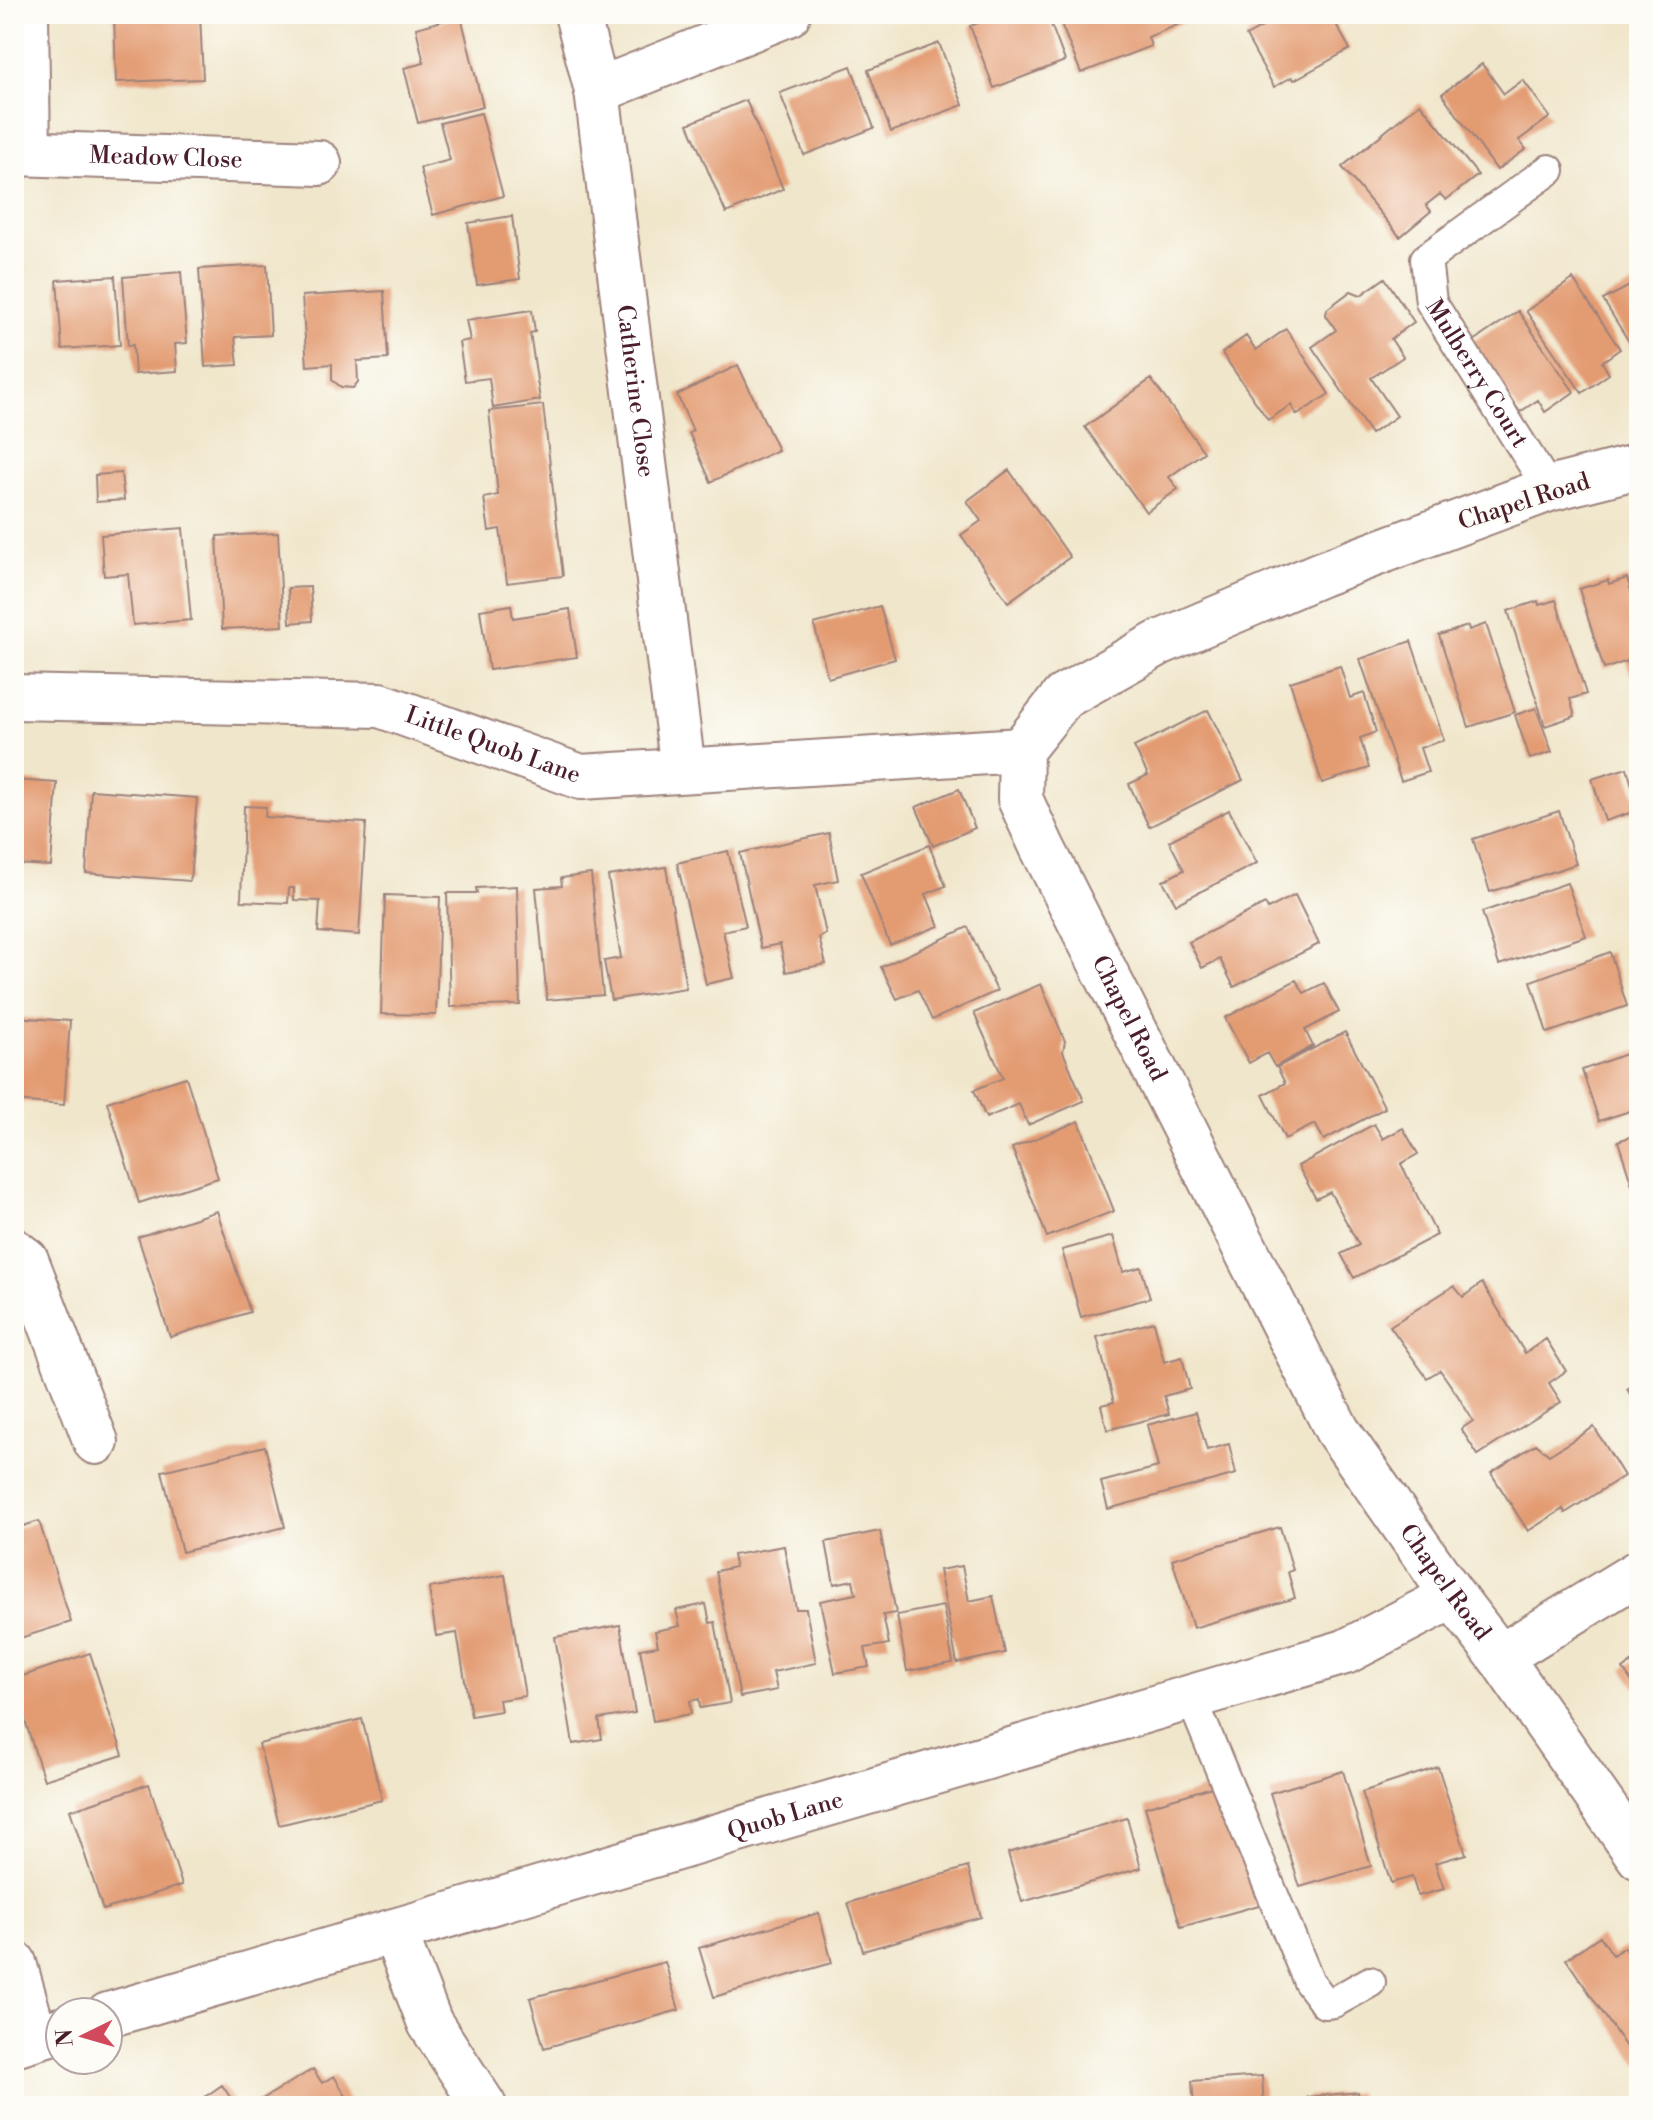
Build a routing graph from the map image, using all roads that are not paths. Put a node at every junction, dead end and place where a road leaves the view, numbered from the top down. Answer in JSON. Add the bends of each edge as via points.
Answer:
{"nodes":[{"id":1,"x":26,"y":14,"type":"edge"},
{"id":2,"x":577,"y":14,"type":"edge"},
{"id":3,"x":788,"y":14,"type":"edge"},
{"id":4,"x":597,"y":91,"type":"junction"},
{"id":5,"x":21,"y":153,"type":"edge"},
{"id":6,"x":319,"y":163,"type":"dead end"},
{"id":7,"x":1549,"y":170,"type":"dead end"},
{"id":8,"x":1639,"y":466,"type":"edge"},
{"id":9,"x":1549,"y":489,"type":"junction"},
{"id":10,"x":14,"y":697,"type":"edge"},
{"id":11,"x":1021,"y":750,"type":"junction"},
{"id":12,"x":683,"y":770,"type":"junction"},
{"id":13,"x":14,"y":1251,"type":"edge"},
{"id":14,"x":96,"y":1442,"type":"dead end"},
{"id":15,"x":1639,"y":1572,"type":"edge"},
{"id":16,"x":1453,"y":1596,"type":"junction"},
{"id":17,"x":1500,"y":1657,"type":"junction"},
{"id":18,"x":1191,"y":1697,"type":"junction"},
{"id":19,"x":1639,"y":1857,"type":"edge"},
{"id":20,"x":394,"y":1931,"type":"junction"},
{"id":21,"x":14,"y":1963,"type":"edge"},
{"id":22,"x":1370,"y":1982,"type":"dead end"},
{"id":23,"x":124,"y":2010,"type":"edge"},
{"id":24,"x":36,"y":2037,"type":"edge"},
{"id":25,"x":484,"y":2106,"type":"edge"}],
"edges":[{"from":1,"to":5,"type":"street"},
{"from":2,"to":4,"type":"street","name":"Catherine Close"},
{"from":3,"to":4,"type":"street"},
{"from":4,"to":12,"type":"street","name":"Catherine Close"},
{"from":5,"to":6,"type":"street","name":"Meadow Close"},
{"from":7,"to":9,"type":"lane","name":"Mulberry Court","via":[[1426,259],[1431,302]]},
{"from":8,"to":9,"type":"street","name":"Chapel Road"},
{"from":9,"to":11,"type":"street","name":"Chapel Road","via":[[1321,574],[1159,643],[1063,697]]},
{"from":10,"to":12,"type":"street","name":"Little Quob Lane","via":[[380,705],[581,777]]},
{"from":11,"to":12,"type":"street","name":"Little Quob Lane"},
{"from":11,"to":16,"type":"street","name":"Chapel Road","via":[[1020,799],[1042,847],[1337,1430]]},
{"from":13,"to":14,"type":"street","via":[[26,1260]]},
{"from":15,"to":17,"type":"street"},
{"from":16,"to":17,"type":"street","name":"Chapel Road"},
{"from":16,"to":18,"type":"street","name":"Quob Lane","via":[[1345,1652]]},
{"from":17,"to":19,"type":"street","name":"Chapel Road"},
{"from":18,"to":20,"type":"street","name":"Quob Lane"},
{"from":18,"to":22,"type":"lane","via":[[1309,1982],[1325,2003]]},
{"from":20,"to":23,"type":"street","name":"Quob Lane"},
{"from":20,"to":25,"type":"street","via":[[430,2023]]},
{"from":21,"to":24,"type":"street"}]}
